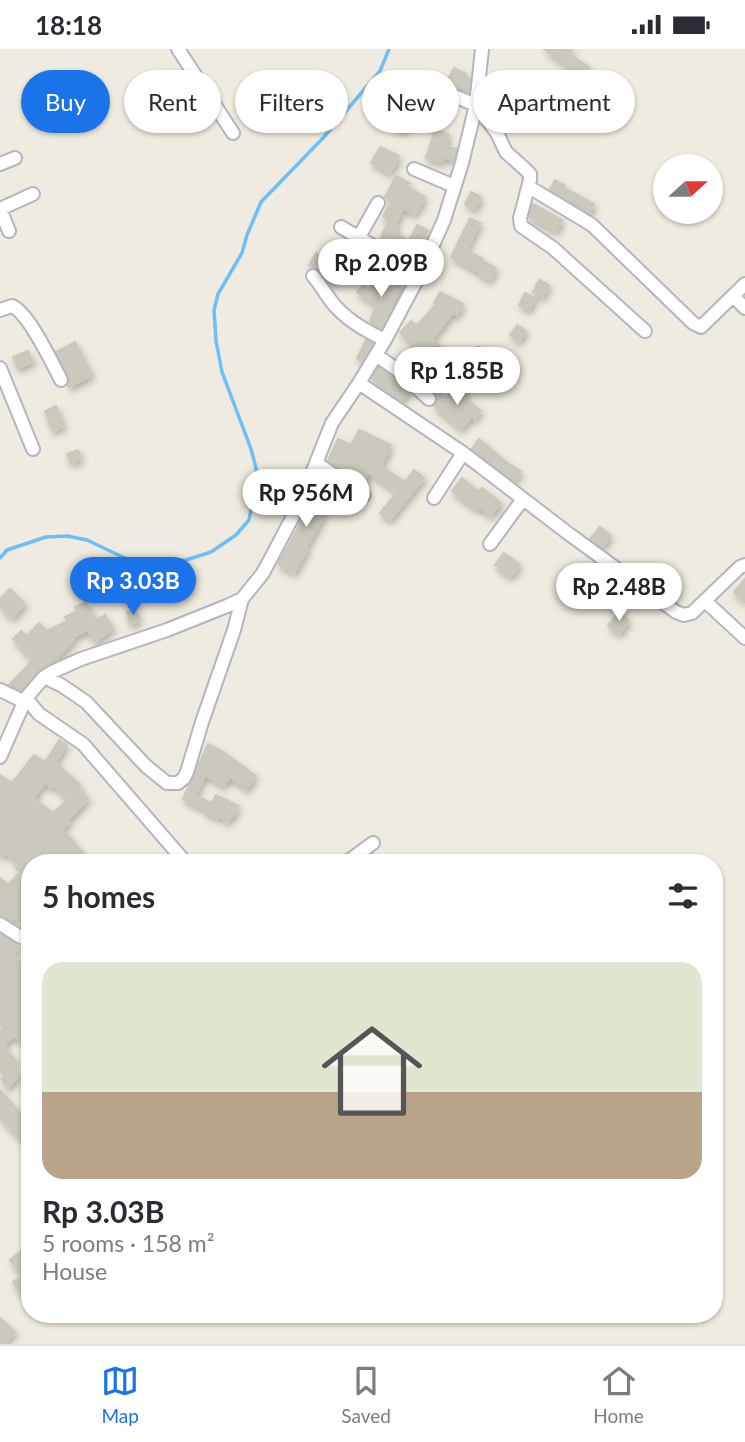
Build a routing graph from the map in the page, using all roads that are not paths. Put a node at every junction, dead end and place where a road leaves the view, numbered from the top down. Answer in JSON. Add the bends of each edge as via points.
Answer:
{"nodes":[{"id":1,"x":177,"y":49,"type":"edge"},
{"id":2,"x":482,"y":49,"type":"edge"},
{"id":3,"x":479,"y":70,"type":"edge"},
{"id":4,"x":473,"y":115,"type":"edge"},
{"id":5,"x":233,"y":133,"type":"dead end"},
{"id":6,"x":497,"y":133,"type":"edge"},
{"id":7,"x":15,"y":158,"type":"dead end"},
{"id":8,"x":0,"y":164,"type":"edge"},
{"id":9,"x":414,"y":169,"type":"dead end"},
{"id":10,"x":454,"y":186,"type":"junction"},
{"id":11,"x":529,"y":187,"type":"junction"},
{"id":12,"x":33,"y":194,"type":"dead end"},
{"id":13,"x":378,"y":203,"type":"dead end"},
{"id":14,"x":0,"y":209,"type":"edge"},
{"id":15,"x":341,"y":227,"type":"dead end"},
{"id":16,"x":9,"y":231,"type":"dead end"},
{"id":17,"x":359,"y":237,"type":"junction"},
{"id":18,"x":420,"y":274,"type":"junction"},
{"id":19,"x":313,"y":276,"type":"dead end"},
{"id":20,"x":745,"y":284,"type":"edge"},
{"id":21,"x":733,"y":296,"type":"junction"},
{"id":22,"x":745,"y":308,"type":"edge"},
{"id":23,"x":0,"y":310,"type":"edge"},
{"id":24,"x":645,"y":331,"type":"dead end"},
{"id":25,"x":385,"y":340,"type":"junction"},
{"id":26,"x":376,"y":355,"type":"junction"},
{"id":27,"x":0,"y":368,"type":"edge"},
{"id":28,"x":61,"y":380,"type":"dead end"},
{"id":29,"x":359,"y":383,"type":"junction"},
{"id":30,"x":429,"y":399,"type":"dead end"},
{"id":31,"x":33,"y":449,"type":"dead end"},
{"id":32,"x":463,"y":453,"type":"junction"},
{"id":33,"x":316,"y":463,"type":"junction"},
{"id":34,"x":364,"y":495,"type":"dead end"},
{"id":35,"x":434,"y":498,"type":"dead end"},
{"id":36,"x":523,"y":499,"type":"junction"},
{"id":37,"x":490,"y":544,"type":"dead end"},
{"id":38,"x":745,"y":565,"type":"edge"},
{"id":39,"x":242,"y":599,"type":"junction"},
{"id":40,"x":705,"y":601,"type":"junction"},
{"id":41,"x":745,"y":638,"type":"edge"},
{"id":42,"x":44,"y":677,"type":"junction"},
{"id":43,"x":0,"y":690,"type":"edge"},
{"id":44,"x":26,"y":700,"type":"junction"},
{"id":45,"x":0,"y":757,"type":"edge"},
{"id":46,"x":373,"y":843,"type":"dead end"},
{"id":47,"x":178,"y":854,"type":"edge"},
{"id":48,"x":358,"y":854,"type":"edge"},
{"id":49,"x":0,"y":924,"type":"edge"},
{"id":50,"x":21,"y":937,"type":"edge"}],
"edges":[{"from":1,"to":5,"type":"street"},
{"from":2,"to":3,"type":"street"},
{"from":4,"to":10,"type":"street"},
{"from":6,"to":11,"type":"street","via":[[506,152],[530,174]]},
{"from":7,"to":8,"type":"street"},
{"from":9,"to":10,"type":"street"},
{"from":10,"to":18,"type":"street"},
{"from":11,"to":21,"type":"street","via":[[592,225],[693,323],[701,327]]},
{"from":11,"to":24,"type":"street","via":[[521,226],[553,248]]},
{"from":12,"to":14,"type":"street"},
{"from":13,"to":17,"type":"street"},
{"from":14,"to":16,"type":"street"},
{"from":15,"to":17,"type":"street"},
{"from":17,"to":18,"type":"street"},
{"from":18,"to":25,"type":"street"},
{"from":19,"to":25,"type":"street","via":[[337,308]]},
{"from":20,"to":21,"type":"street"},
{"from":21,"to":22,"type":"street"},
{"from":23,"to":28,"type":"street","via":[[12,306],[19,310]]},
{"from":25,"to":26,"type":"street"},
{"from":26,"to":29,"type":"street"},
{"from":26,"to":30,"type":"street"},
{"from":27,"to":31,"type":"street"},
{"from":29,"to":32,"type":"street"},
{"from":29,"to":33,"type":"street","via":[[332,423]]},
{"from":32,"to":35,"type":"street"},
{"from":32,"to":36,"type":"street"},
{"from":33,"to":34,"type":"street"},
{"from":33,"to":39,"type":"street","via":[[262,573]]},
{"from":36,"to":37,"type":"street"},
{"from":36,"to":40,"type":"street","via":[[676,612],[692,613]]},
{"from":38,"to":40,"type":"street"},
{"from":39,"to":42,"type":"street"},
{"from":39,"to":42,"type":"street","via":[[187,772],[178,783],[167,783],[86,702]]},
{"from":40,"to":41,"type":"street"},
{"from":42,"to":44,"type":"street"},
{"from":43,"to":44,"type":"street"},
{"from":44,"to":45,"type":"street"},
{"from":44,"to":47,"type":"street","via":[[38,714],[83,744]]},
{"from":46,"to":48,"type":"street"},
{"from":49,"to":50,"type":"street"}]}
